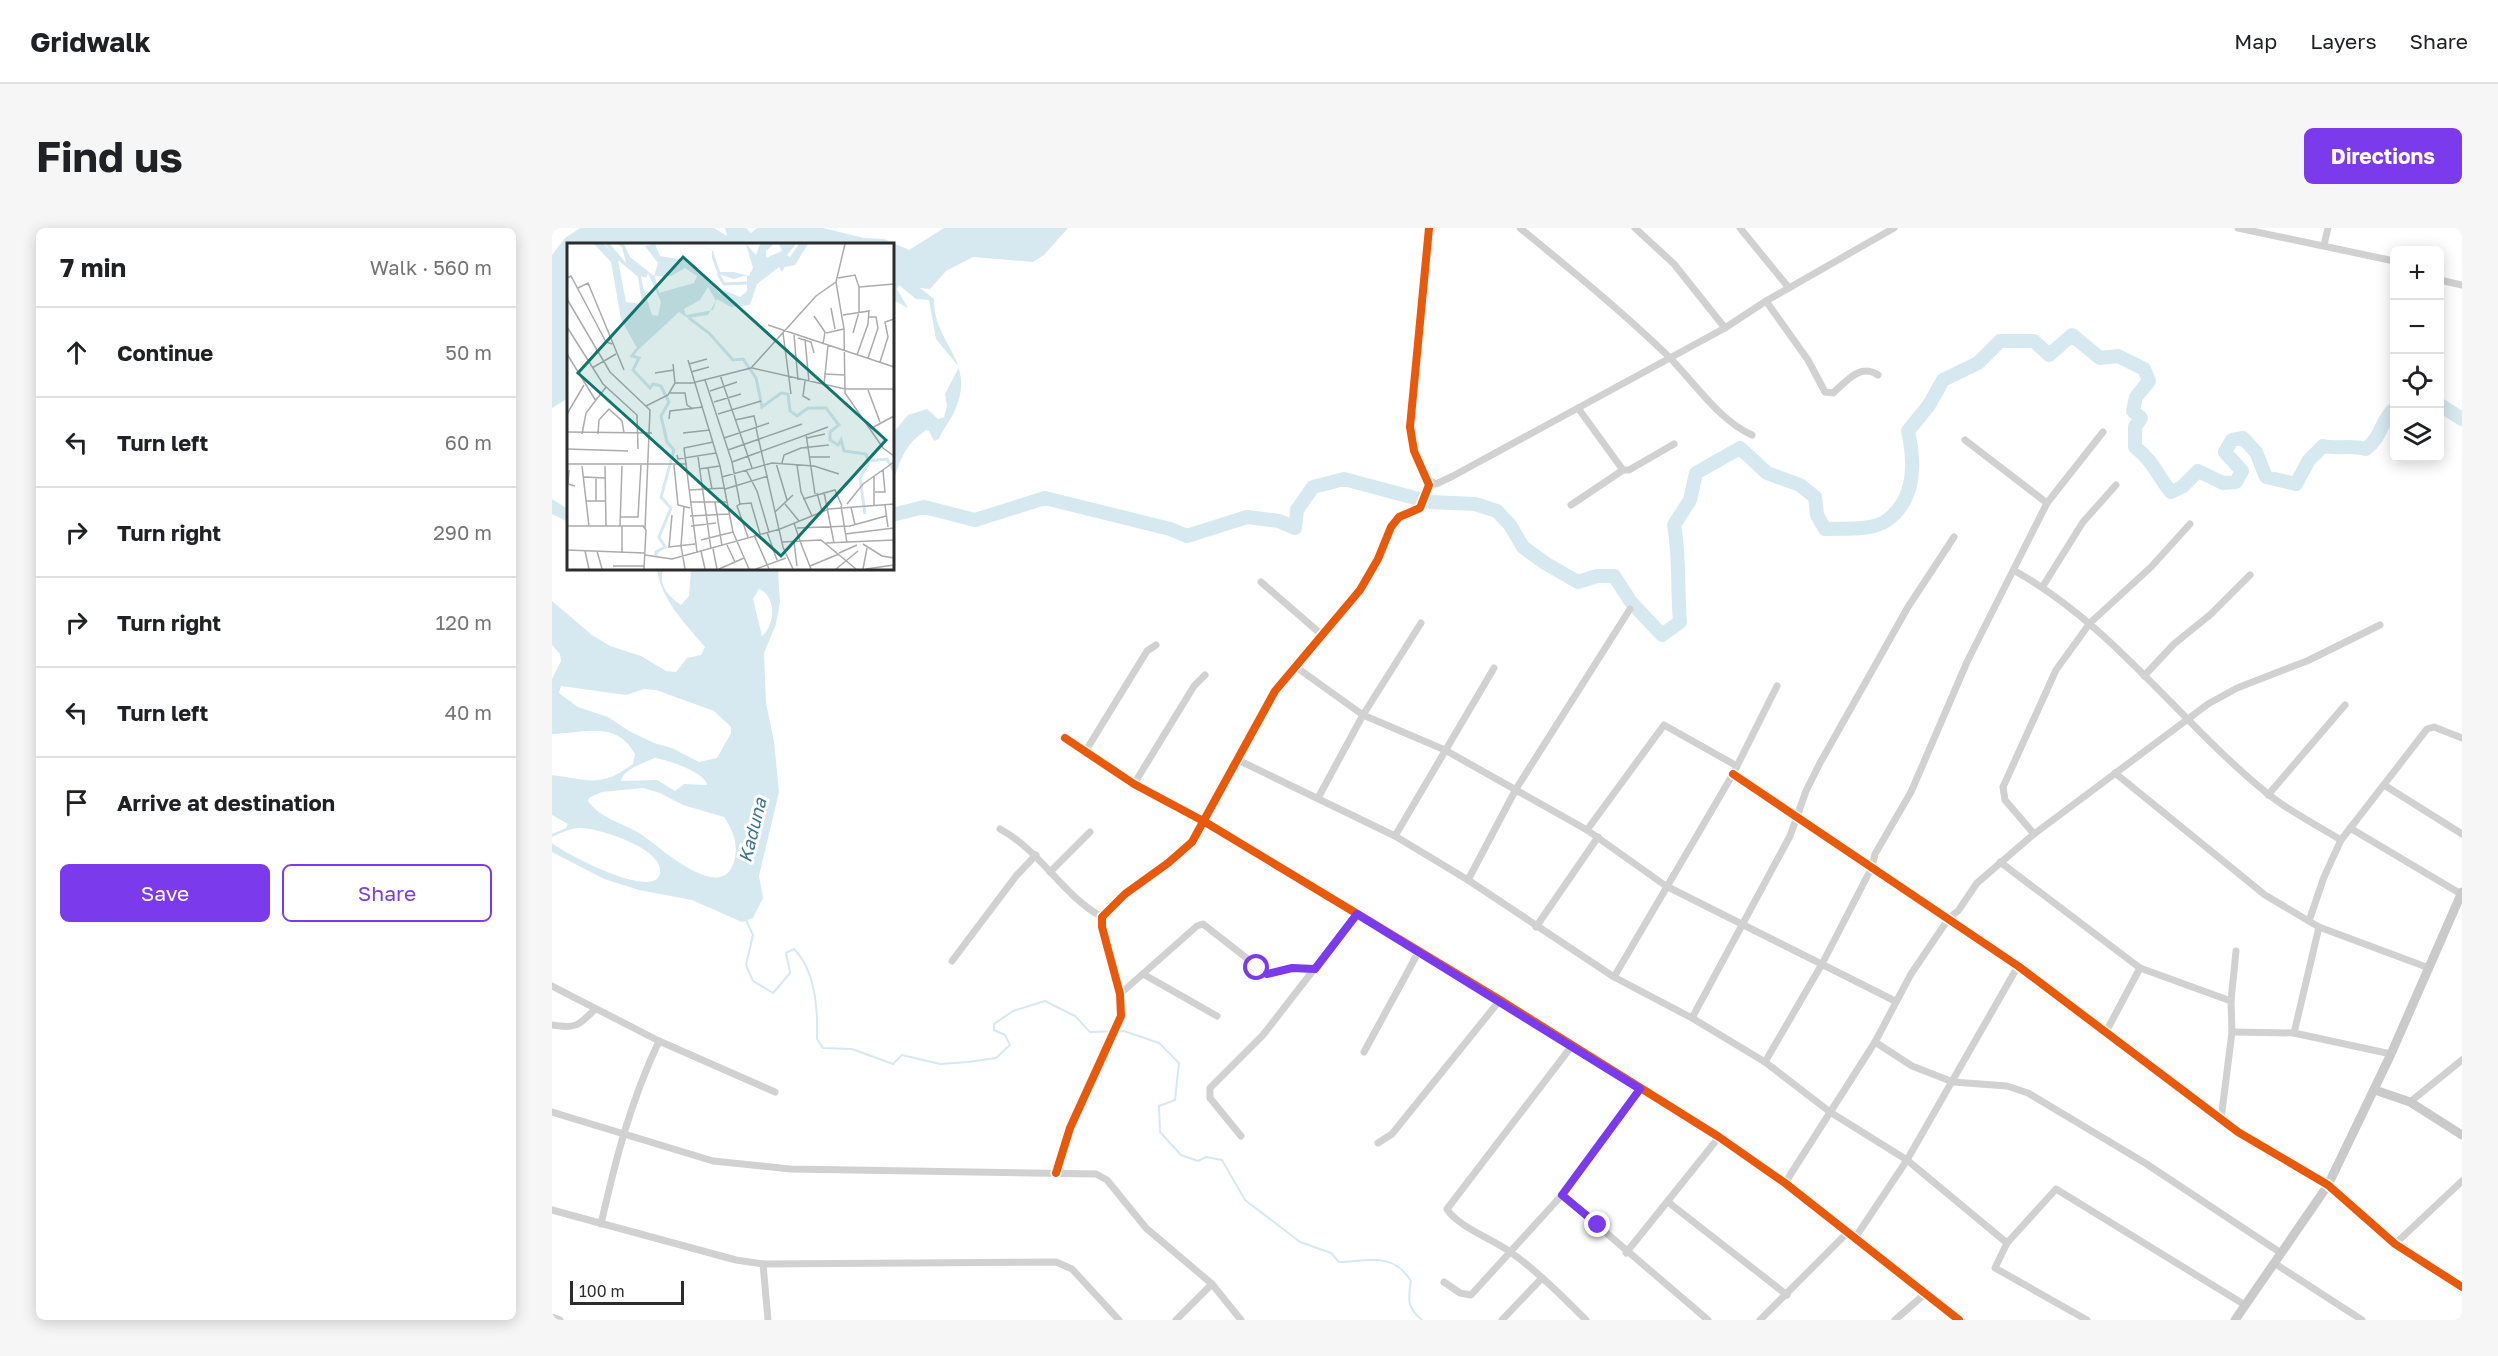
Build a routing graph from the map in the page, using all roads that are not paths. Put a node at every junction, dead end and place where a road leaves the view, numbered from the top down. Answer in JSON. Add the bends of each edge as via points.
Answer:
{"nodes":[{"id":1,"x":1429,"y":228,"type":"edge"},
{"id":2,"x":1520,"y":228,"type":"edge"},
{"id":3,"x":1635,"y":228,"type":"edge"},
{"id":4,"x":1740,"y":228,"type":"edge"},
{"id":5,"x":1878,"y":228,"type":"edge"},
{"id":6,"x":1894,"y":228,"type":"edge"},
{"id":7,"x":2238,"y":228,"type":"edge"},
{"id":8,"x":2328,"y":228,"type":"edge"},
{"id":9,"x":1884,"y":234,"type":"junction"},
{"id":10,"x":2324,"y":245,"type":"junction"},
{"id":11,"x":2390,"y":260,"type":"edge"},
{"id":12,"x":2444,"y":281,"type":"edge"},
{"id":13,"x":2462,"y":285,"type":"edge"},
{"id":14,"x":1789,"y":288,"type":"junction"},
{"id":15,"x":1766,"y":301,"type":"junction"},
{"id":16,"x":1725,"y":328,"type":"junction"},
{"id":17,"x":1671,"y":359,"type":"junction"},
{"id":18,"x":1878,"y":375,"type":"dead end"},
{"id":19,"x":1578,"y":408,"type":"junction"},
{"id":20,"x":2103,"y":432,"type":"dead end"},
{"id":21,"x":1752,"y":435,"type":"dead end"},
{"id":22,"x":1965,"y":440,"type":"dead end"},
{"id":23,"x":1674,"y":444,"type":"dead end"},
{"id":24,"x":1623,"y":470,"type":"junction"},
{"id":25,"x":1428,"y":482,"type":"junction"},
{"id":26,"x":2116,"y":485,"type":"dead end"},
{"id":27,"x":2047,"y":503,"type":"junction"},
{"id":28,"x":1571,"y":505,"type":"dead end"},
{"id":29,"x":2190,"y":525,"type":"dead end"},
{"id":30,"x":1954,"y":537,"type":"dead end"},
{"id":31,"x":2015,"y":571,"type":"junction"},
{"id":32,"x":2250,"y":575,"type":"dead end"},
{"id":33,"x":1261,"y":582,"type":"dead end"},
{"id":34,"x":2043,"y":586,"type":"junction"},
{"id":35,"x":1630,"y":609,"type":"dead end"},
{"id":36,"x":1421,"y":623,"type":"dead end"},
{"id":37,"x":2090,"y":623,"type":"junction"},
{"id":38,"x":2380,"y":626,"type":"dead end"},
{"id":39,"x":1322,"y":635,"type":"junction"},
{"id":40,"x":1156,"y":645,"type":"dead end"},
{"id":41,"x":1296,"y":667,"type":"junction"},
{"id":42,"x":1494,"y":668,"type":"dead end"},
{"id":43,"x":1205,"y":675,"type":"dead end"},
{"id":44,"x":2144,"y":676,"type":"junction"},
{"id":45,"x":1777,"y":686,"type":"dead end"},
{"id":46,"x":2345,"y":705,"type":"dead end"},
{"id":47,"x":1363,"y":715,"type":"junction"},
{"id":48,"x":2188,"y":718,"type":"junction"},
{"id":49,"x":1065,"y":738,"type":"dead end"},
{"id":50,"x":2462,"y":738,"type":"edge"},
{"id":51,"x":1445,"y":750,"type":"junction"},
{"id":52,"x":1085,"y":752,"type":"junction"},
{"id":53,"x":1238,"y":760,"type":"junction"},
{"id":54,"x":1737,"y":766,"type":"junction"},
{"id":55,"x":2115,"y":773,"type":"junction"},
{"id":56,"x":1733,"y":774,"type":"junction"},
{"id":57,"x":1134,"y":784,"type":"junction"},
{"id":58,"x":2384,"y":785,"type":"junction"},
{"id":59,"x":1516,"y":789,"type":"junction"},
{"id":60,"x":2268,"y":795,"type":"junction"},
{"id":61,"x":1318,"y":798,"type":"junction"},
{"id":62,"x":1796,"y":818,"type":"junction"},
{"id":63,"x":1205,"y":822,"type":"junction"},
{"id":64,"x":2350,"y":828,"type":"junction"},
{"id":65,"x":1000,"y":829,"type":"dead end"},
{"id":66,"x":1587,"y":830,"type":"junction"},
{"id":67,"x":1089,"y":832,"type":"dead end"},
{"id":68,"x":2034,"y":834,"type":"junction"},
{"id":69,"x":2462,"y":834,"type":"edge"},
{"id":70,"x":1395,"y":836,"type":"junction"},
{"id":71,"x":1598,"y":837,"type":"junction"},
{"id":72,"x":2341,"y":840,"type":"junction"},
{"id":73,"x":1036,"y":855,"type":"junction"},
{"id":74,"x":2000,"y":862,"type":"junction"},
{"id":75,"x":1872,"y":867,"type":"junction"},
{"id":76,"x":1050,"y":872,"type":"junction"},
{"id":77,"x":1468,"y":880,"type":"junction"},
{"id":78,"x":1666,"y":886,"type":"junction"},
{"id":79,"x":2461,"y":893,"type":"edge"},
{"id":80,"x":1357,"y":914,"type":"junction"},
{"id":81,"x":1102,"y":917,"type":"junction"},
{"id":82,"x":1949,"y":918,"type":"junction"},
{"id":83,"x":2309,"y":921,"type":"junction"},
{"id":84,"x":1743,"y":924,"type":"junction"},
{"id":85,"x":1536,"y":927,"type":"junction"},
{"id":86,"x":2319,"y":927,"type":"junction"},
{"id":87,"x":1419,"y":951,"type":"junction"},
{"id":88,"x":2236,"y":951,"type":"dead end"},
{"id":89,"x":952,"y":961,"type":"dead end"},
{"id":90,"x":1822,"y":964,"type":"junction"},
{"id":91,"x":2018,"y":966,"type":"junction"},
{"id":92,"x":2140,"y":968,"type":"junction"},
{"id":93,"x":2429,"y":968,"type":"junction"},
{"id":94,"x":1315,"y":969,"type":"junction"},
{"id":95,"x":1143,"y":974,"type":"junction"},
{"id":96,"x":1614,"y":977,"type":"junction"},
{"id":97,"x":552,"y":986,"type":"edge"},
{"id":98,"x":1120,"y":994,"type":"junction"},
{"id":99,"x":1500,"y":1000,"type":"junction"},
{"id":100,"x":1895,"y":1001,"type":"junction"},
{"id":101,"x":2230,"y":1001,"type":"junction"},
{"id":102,"x":595,"y":1009,"type":"junction"},
{"id":103,"x":1217,"y":1017,"type":"dead end"},
{"id":104,"x":1692,"y":1018,"type":"junction"},
{"id":105,"x":552,"y":1025,"type":"edge"},
{"id":106,"x":2107,"y":1030,"type":"junction"},
{"id":107,"x":2232,"y":1032,"type":"junction"},
{"id":108,"x":2294,"y":1033,"type":"junction"},
{"id":109,"x":659,"y":1041,"type":"junction"},
{"id":110,"x":1875,"y":1042,"type":"junction"},
{"id":111,"x":1571,"y":1047,"type":"junction"},
{"id":112,"x":1364,"y":1052,"type":"dead end"},
{"id":113,"x":2391,"y":1054,"type":"junction"},
{"id":114,"x":2462,"y":1060,"type":"edge"},
{"id":115,"x":1765,"y":1062,"type":"junction"},
{"id":116,"x":2427,"y":1075,"type":"dead end"},
{"id":117,"x":1953,"y":1082,"type":"junction"},
{"id":118,"x":2435,"y":1082,"type":"junction"},
{"id":119,"x":1640,"y":1089,"type":"junction"},
{"id":120,"x":2375,"y":1090,"type":"junction"},
{"id":121,"x":775,"y":1092,"type":"dead end"},
{"id":122,"x":2410,"y":1102,"type":"junction"},
{"id":123,"x":552,"y":1112,"type":"edge"},
{"id":124,"x":1830,"y":1112,"type":"junction"},
{"id":125,"x":2221,"y":1119,"type":"junction"},
{"id":126,"x":622,"y":1133,"type":"junction"},
{"id":127,"x":2462,"y":1135,"type":"edge"},
{"id":128,"x":1241,"y":1136,"type":"dead end"},
{"id":129,"x":1719,"y":1137,"type":"junction"},
{"id":130,"x":1378,"y":1143,"type":"dead end"},
{"id":131,"x":1907,"y":1161,"type":"junction"},
{"id":132,"x":1056,"y":1173,"type":"junction"},
{"id":133,"x":2462,"y":1181,"type":"edge"},
{"id":134,"x":1785,"y":1183,"type":"junction"},
{"id":135,"x":2328,"y":1185,"type":"junction"},
{"id":136,"x":2459,"y":1191,"type":"edge"},
{"id":137,"x":1562,"y":1195,"type":"junction"},
{"id":138,"x":1668,"y":1202,"type":"junction"},
{"id":139,"x":552,"y":1210,"type":"edge"},
{"id":140,"x":601,"y":1224,"type":"junction"},
{"id":141,"x":1848,"y":1232,"type":"junction"},
{"id":142,"x":1856,"y":1238,"type":"junction"},
{"id":143,"x":2007,"y":1243,"type":"junction"},
{"id":144,"x":2395,"y":1244,"type":"junction"},
{"id":145,"x":1510,"y":1251,"type":"junction"},
{"id":146,"x":1626,"y":1253,"type":"junction"},
{"id":147,"x":2281,"y":1253,"type":"junction"},
{"id":148,"x":2274,"y":1263,"type":"junction"},
{"id":149,"x":764,"y":1264,"type":"junction"},
{"id":150,"x":1541,"y":1279,"type":"junction"},
{"id":151,"x":1444,"y":1282,"type":"dead end"},
{"id":152,"x":1212,"y":1284,"type":"junction"},
{"id":153,"x":2462,"y":1287,"type":"edge"},
{"id":154,"x":1927,"y":1292,"type":"junction"},
{"id":155,"x":1786,"y":1295,"type":"junction"},
{"id":156,"x":2245,"y":1305,"type":"junction"},
{"id":157,"x":552,"y":1317,"type":"edge"},
{"id":158,"x":560,"y":1320,"type":"edge"},
{"id":159,"x":768,"y":1320,"type":"edge"},
{"id":160,"x":1119,"y":1320,"type":"edge"},
{"id":161,"x":1176,"y":1320,"type":"edge"},
{"id":162,"x":1241,"y":1320,"type":"edge"},
{"id":163,"x":1502,"y":1320,"type":"edge"},
{"id":164,"x":1586,"y":1320,"type":"edge"},
{"id":165,"x":1708,"y":1320,"type":"edge"},
{"id":166,"x":1760,"y":1320,"type":"edge"},
{"id":167,"x":1895,"y":1320,"type":"edge"},
{"id":168,"x":1959,"y":1320,"type":"edge"},
{"id":169,"x":2087,"y":1320,"type":"edge"},
{"id":170,"x":2235,"y":1320,"type":"edge"},
{"id":171,"x":2362,"y":1320,"type":"edge"}],
"edges":[{"from":1,"to":25,"type":"street","via":[[1410,427],[1414,451]]},
{"from":2,"to":17,"type":"street"},
{"from":3,"to":16,"type":"street","via":[[1674,264]]},
{"from":4,"to":14,"type":"street"},
{"from":5,"to":9,"type":"street"},
{"from":6,"to":9,"type":"street"},
{"from":7,"to":10,"type":"street"},
{"from":8,"to":10,"type":"street"},
{"from":9,"to":14,"type":"street"},
{"from":10,"to":11,"type":"street"},
{"from":12,"to":13,"type":"street"},
{"from":14,"to":15,"type":"street"},
{"from":15,"to":16,"type":"street"},
{"from":15,"to":18,"type":"street","via":[[1808,360],[1825,392],[1833,393],[1860,370]]},
{"from":16,"to":17,"type":"street"},
{"from":17,"to":19,"type":"street"},
{"from":17,"to":21,"type":"street","via":[[1732,422]]},
{"from":19,"to":24,"type":"street"},
{"from":19,"to":25,"type":"street","via":[[1436,484]]},
{"from":20,"to":27,"type":"street"},
{"from":22,"to":27,"type":"street"},
{"from":23,"to":24,"type":"street"},
{"from":24,"to":28,"type":"street"},
{"from":25,"to":39,"type":"street","via":[[1420,508],[1399,517],[1391,526],[1360,590]]},
{"from":26,"to":34,"type":"street","via":[[2083,522]]},
{"from":27,"to":31,"type":"street"},
{"from":29,"to":37,"type":"street"},
{"from":30,"to":62,"type":"street","via":[[1908,607],[1825,754]]},
{"from":31,"to":34,"type":"street"},
{"from":31,"to":75,"type":"street","via":[[1967,662],[1911,792],[1875,854]]},
{"from":32,"to":44,"type":"street"},
{"from":33,"to":39,"type":"street"},
{"from":34,"to":37,"type":"street"},
{"from":35,"to":59,"type":"street"},
{"from":36,"to":47,"type":"street"},
{"from":37,"to":44,"type":"street"},
{"from":37,"to":68,"type":"street","via":[[2056,669],[2003,787],[2005,800]]},
{"from":38,"to":48,"type":"street","via":[[2307,661],[2237,688]]},
{"from":39,"to":41,"type":"street"},
{"from":40,"to":52,"type":"street","via":[[1147,651]]},
{"from":41,"to":47,"type":"street"},
{"from":41,"to":53,"type":"street","via":[[1265,706]]},
{"from":42,"to":51,"type":"street"},
{"from":43,"to":57,"type":"street","via":[[1194,686]]},
{"from":44,"to":48,"type":"street"},
{"from":45,"to":54,"type":"street"},
{"from":46,"to":60,"type":"street"},
{"from":47,"to":51,"type":"street"},
{"from":47,"to":61,"type":"street"},
{"from":48,"to":55,"type":"street"},
{"from":48,"to":60,"type":"street"},
{"from":49,"to":52,"type":"street"},
{"from":50,"to":58,"type":"street","via":[[2430,726]]},
{"from":51,"to":59,"type":"street"},
{"from":51,"to":70,"type":"street"},
{"from":52,"to":57,"type":"street"},
{"from":53,"to":61,"type":"street"},
{"from":53,"to":63,"type":"street"},
{"from":54,"to":56,"type":"street"},
{"from":54,"to":66,"type":"street","via":[[1664,725]]},
{"from":55,"to":68,"type":"street"},
{"from":55,"to":83,"type":"street","via":[[2255,888]]},
{"from":56,"to":62,"type":"street"},
{"from":56,"to":78,"type":"street"},
{"from":57,"to":63,"type":"street"},
{"from":58,"to":64,"type":"street"},
{"from":58,"to":69,"type":"street"},
{"from":59,"to":66,"type":"street"},
{"from":59,"to":77,"type":"street"},
{"from":60,"to":72,"type":"street"},
{"from":61,"to":70,"type":"street"},
{"from":62,"to":75,"type":"street"},
{"from":62,"to":84,"type":"street"},
{"from":63,"to":80,"type":"street"},
{"from":63,"to":81,"type":"street","via":[[1192,842]]},
{"from":64,"to":72,"type":"street"},
{"from":64,"to":79,"type":"street"},
{"from":65,"to":73,"type":"street","via":[[1018,838]]},
{"from":66,"to":71,"type":"street"},
{"from":67,"to":76,"type":"street"},
{"from":68,"to":74,"type":"street"},
{"from":70,"to":77,"type":"street"},
{"from":71,"to":78,"type":"street"},
{"from":71,"to":85,"type":"street"},
{"from":72,"to":83,"type":"street"},
{"from":73,"to":76,"type":"street"},
{"from":73,"to":89,"type":"street"},
{"from":74,"to":82,"type":"street"},
{"from":74,"to":92,"type":"street"},
{"from":75,"to":82,"type":"street"},
{"from":75,"to":90,"type":"street"},
{"from":76,"to":81,"type":"street","via":[[1079,904]]},
{"from":77,"to":85,"type":"street"},
{"from":78,"to":84,"type":"street"},
{"from":78,"to":96,"type":"street"},
{"from":79,"to":93,"type":"street"},
{"from":80,"to":87,"type":"street"},
{"from":80,"to":94,"type":"street"},
{"from":81,"to":98,"type":"street"},
{"from":82,"to":91,"type":"street"},
{"from":82,"to":100,"type":"street"},
{"from":83,"to":86,"type":"street"},
{"from":84,"to":90,"type":"street"},
{"from":84,"to":104,"type":"street"},
{"from":85,"to":96,"type":"street"},
{"from":86,"to":93,"type":"street"},
{"from":86,"to":108,"type":"street"},
{"from":87,"to":99,"type":"street"},
{"from":87,"to":112,"type":"street"},
{"from":88,"to":101,"type":"street"},
{"from":90,"to":100,"type":"street"},
{"from":90,"to":115,"type":"street"},
{"from":91,"to":106,"type":"street"},
{"from":91,"to":117,"type":"street"},
{"from":92,"to":101,"type":"street"},
{"from":92,"to":106,"type":"street"},
{"from":93,"to":113,"type":"street"},
{"from":94,"to":95,"type":"street","via":[[1292,968],[1267,974],[1203,924]]},
{"from":94,"to":128,"type":"street","via":[[1263,1035],[1210,1088],[1210,1098]]},
{"from":95,"to":98,"type":"street"},
{"from":95,"to":103,"type":"street"},
{"from":96,"to":104,"type":"street"},
{"from":97,"to":102,"type":"street"},
{"from":98,"to":132,"type":"street","via":[[1121,1016],[1070,1128]]},
{"from":99,"to":111,"type":"street"},
{"from":99,"to":130,"type":"street","via":[[1392,1134]]},
{"from":100,"to":110,"type":"street"},
{"from":101,"to":107,"type":"street"},
{"from":102,"to":105,"type":"street","via":[[581,1024]]},
{"from":102,"to":109,"type":"street"},
{"from":104,"to":115,"type":"street"},
{"from":106,"to":125,"type":"street"},
{"from":107,"to":108,"type":"street"},
{"from":107,"to":125,"type":"street"},
{"from":108,"to":113,"type":"street"},
{"from":109,"to":121,"type":"street"},
{"from":109,"to":126,"type":"street"},
{"from":110,"to":117,"type":"street","via":[[1912,1066]]},
{"from":110,"to":124,"type":"street"},
{"from":111,"to":119,"type":"street"},
{"from":111,"to":145,"type":"street","via":[[1447,1209],[1455,1218]]},
{"from":113,"to":120,"type":"street"},
{"from":114,"to":118,"type":"street"},
{"from":115,"to":124,"type":"street"},
{"from":116,"to":118,"type":"street"},
{"from":117,"to":131,"type":"street"},
{"from":117,"to":147,"type":"street","via":[[2007,1086],[2028,1093],[2145,1162]]},
{"from":118,"to":122,"type":"street"},
{"from":119,"to":129,"type":"street"},
{"from":119,"to":137,"type":"street"},
{"from":120,"to":122,"type":"street"},
{"from":120,"to":135,"type":"street"},
{"from":122,"to":127,"type":"street"},
{"from":123,"to":126,"type":"street"},
{"from":124,"to":131,"type":"street"},
{"from":124,"to":134,"type":"street"},
{"from":125,"to":135,"type":"street"},
{"from":126,"to":132,"type":"street","via":[[713,1161],[790,1169]]},
{"from":126,"to":140,"type":"street"},
{"from":129,"to":134,"type":"street"},
{"from":129,"to":138,"type":"street"},
{"from":131,"to":142,"type":"street"},
{"from":131,"to":143,"type":"street"},
{"from":132,"to":152,"type":"street","via":[[1096,1174],[1107,1180],[1146,1228]]},
{"from":133,"to":136,"type":"street"},
{"from":134,"to":141,"type":"street"},
{"from":135,"to":144,"type":"street"},
{"from":135,"to":147,"type":"street"},
{"from":136,"to":144,"type":"street"},
{"from":137,"to":145,"type":"street"},
{"from":137,"to":146,"type":"street"},
{"from":138,"to":146,"type":"street"},
{"from":138,"to":155,"type":"street"},
{"from":139,"to":140,"type":"street"},
{"from":140,"to":149,"type":"street"},
{"from":141,"to":142,"type":"street"},
{"from":141,"to":155,"type":"street"},
{"from":142,"to":154,"type":"street"},
{"from":143,"to":156,"type":"street","via":[[2056,1189]]},
{"from":143,"to":169,"type":"street","via":[[1995,1268]]},
{"from":144,"to":153,"type":"street"},
{"from":145,"to":150,"type":"street"},
{"from":145,"to":151,"type":"street","via":[[1471,1295]]},
{"from":146,"to":165,"type":"street"},
{"from":147,"to":148,"type":"street"},
{"from":148,"to":156,"type":"street"},
{"from":148,"to":171,"type":"street"},
{"from":149,"to":159,"type":"street"},
{"from":149,"to":160,"type":"street","via":[[1056,1262],[1072,1269]]},
{"from":150,"to":163,"type":"street"},
{"from":150,"to":164,"type":"street"},
{"from":152,"to":161,"type":"street"},
{"from":152,"to":162,"type":"street"},
{"from":154,"to":167,"type":"street"},
{"from":154,"to":168,"type":"street"},
{"from":155,"to":166,"type":"street"},
{"from":156,"to":170,"type":"street"},
{"from":157,"to":158,"type":"street"}]}
